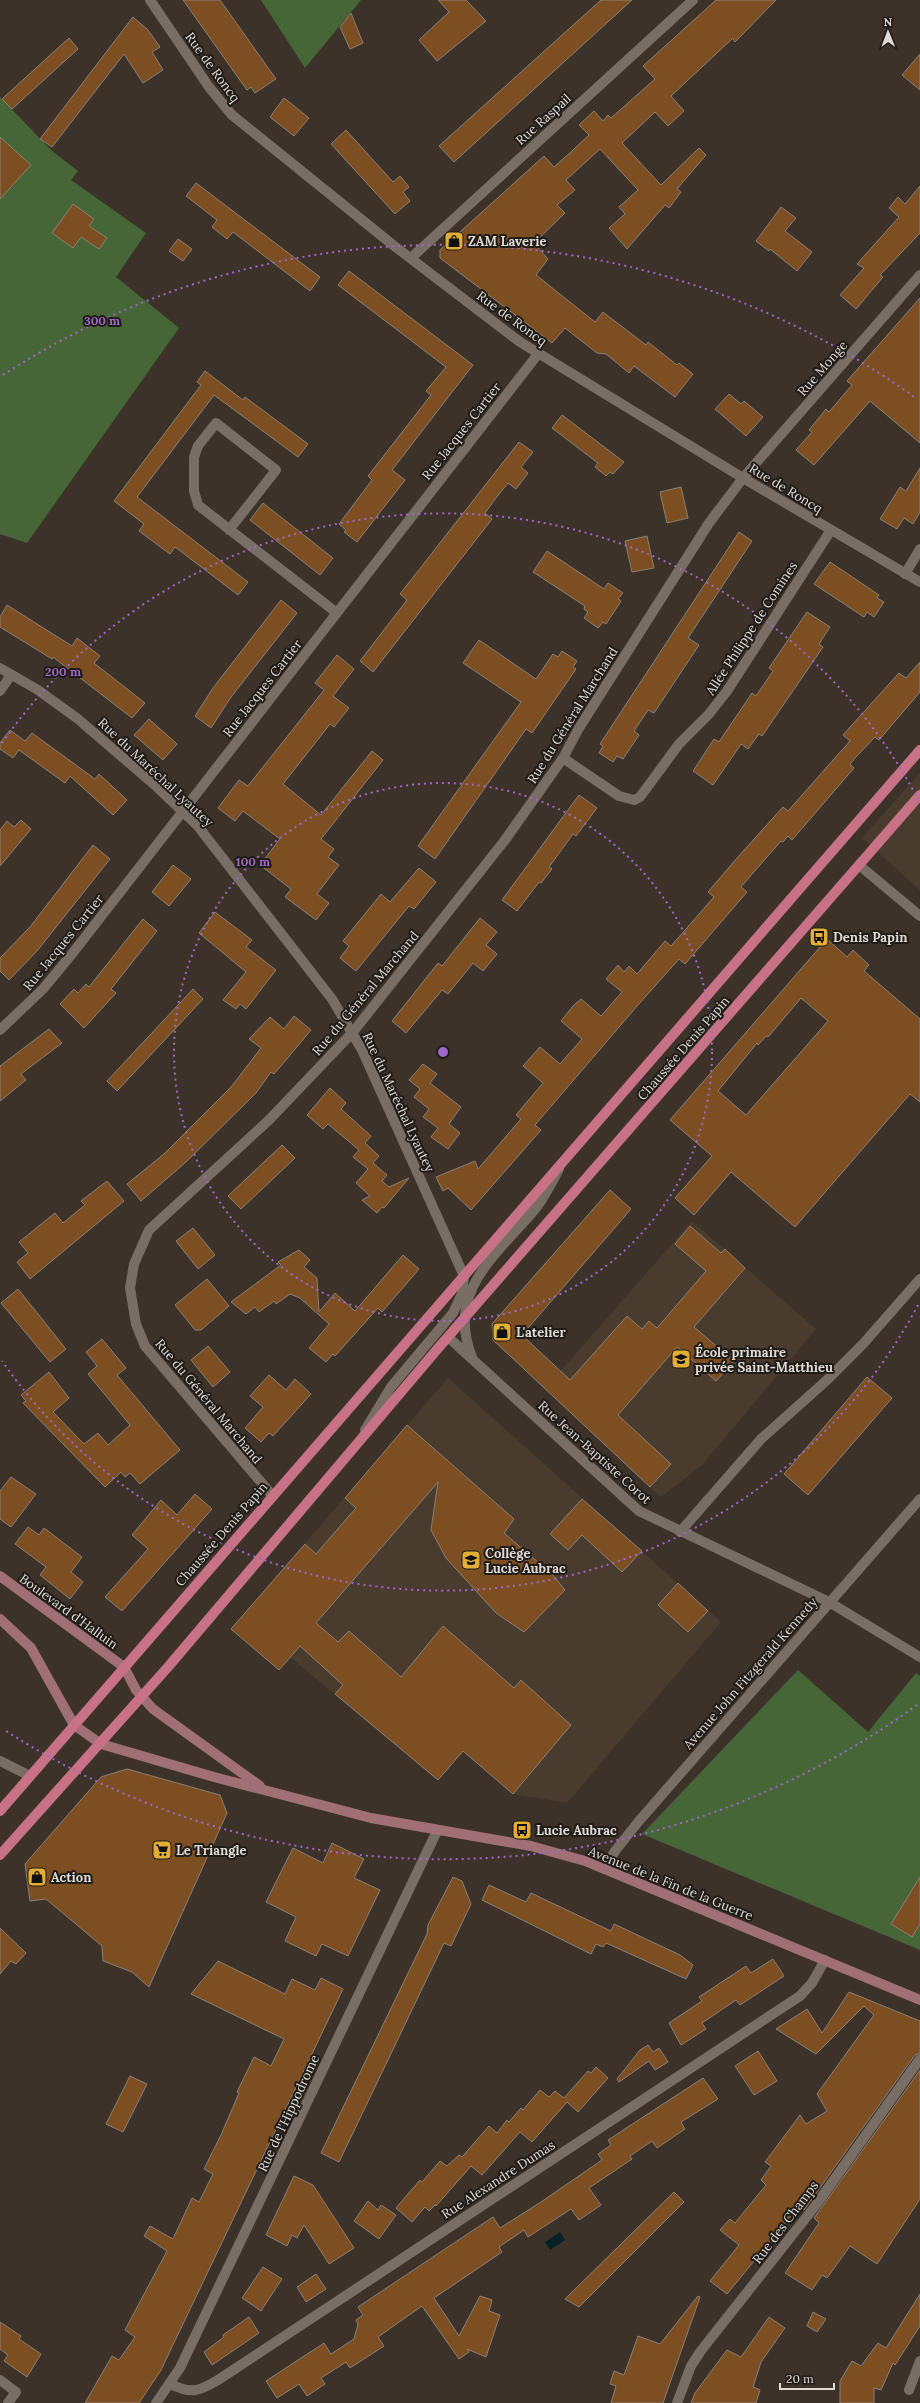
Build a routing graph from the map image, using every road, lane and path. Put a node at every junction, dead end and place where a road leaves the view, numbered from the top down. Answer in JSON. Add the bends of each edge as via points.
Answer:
{"nodes":[{"id":1,"x":150,"y":0,"type":"edge"},
{"id":2,"x":694,"y":0,"type":"edge"},
{"id":3,"x":411,"y":258,"type":"junction"},
{"id":4,"x":920,"y":275,"type":"edge"},
{"id":5,"x":538,"y":354,"type":"junction"},
{"id":6,"x":743,"y":478,"type":"junction"},
{"id":7,"x":228,"y":530,"type":"junction"},
{"id":8,"x":831,"y":530,"type":"junction"},
{"id":9,"x":920,"y":549,"type":"edge"},
{"id":10,"x":905,"y":574,"type":"junction"},
{"id":11,"x":920,"y":582,"type":"edge"},
{"id":12,"x":337,"y":613,"type":"junction"},
{"id":13,"x":0,"y":668,"type":"edge"},
{"id":14,"x":11,"y":675,"type":"junction"},
{"id":15,"x":0,"y":690,"type":"edge"},
{"id":16,"x":920,"y":750,"type":"edge"},
{"id":17,"x":564,"y":758,"type":"junction"},
{"id":18,"x":920,"y":795,"type":"edge"},
{"id":19,"x":183,"y":812,"type":"junction"},
{"id":20,"x":859,"y":864,"type":"junction"},
{"id":21,"x":920,"y":916,"type":"edge"},
{"id":22,"x":0,"y":1030,"type":"edge"},
{"id":23,"x":353,"y":1032,"type":"junction"},
{"id":24,"x":563,"y":1162,"type":"junction"},
{"id":25,"x":464,"y":1276,"type":"junction"},
{"id":26,"x":920,"y":1279,"type":"edge"},
{"id":27,"x":465,"y":1318,"type":"junction"},
{"id":28,"x":448,"y":1337,"type":"junction"},
{"id":29,"x":474,"y":1360,"type":"junction"},
{"id":30,"x":360,"y":1439,"type":"junction"},
{"id":31,"x":272,"y":1495,"type":"junction"},
{"id":32,"x":920,"y":1499,"type":"edge"},
{"id":33,"x":680,"y":1532,"type":"junction"},
{"id":34,"x":0,"y":1576,"type":"edge"},
{"id":35,"x":829,"y":1602,"type":"junction"},
{"id":36,"x":0,"y":1619,"type":"edge"},
{"id":37,"x":920,"y":1657,"type":"edge"},
{"id":38,"x":124,"y":1667,"type":"junction"},
{"id":39,"x":141,"y":1697,"type":"junction"},
{"id":40,"x":74,"y":1725,"type":"junction"},
{"id":41,"x":101,"y":1744,"type":"junction"},
{"id":42,"x":0,"y":1761,"type":"edge"},
{"id":43,"x":30,"y":1776,"type":"junction"},
{"id":44,"x":263,"y":1788,"type":"junction"},
{"id":45,"x":0,"y":1811,"type":"edge"},
{"id":46,"x":437,"y":1831,"type":"junction"},
{"id":47,"x":0,"y":1856,"type":"edge"},
{"id":48,"x":605,"y":1869,"type":"junction"},
{"id":49,"x":825,"y":1960,"type":"junction"},
{"id":50,"x":920,"y":2000,"type":"edge"},
{"id":51,"x":920,"y":2059,"type":"edge"},
{"id":52,"x":920,"y":2360,"type":"edge"},
{"id":53,"x":0,"y":2380,"type":"edge"},
{"id":54,"x":170,"y":2384,"type":"junction"},
{"id":55,"x":909,"y":2390,"type":"dead end"},
{"id":56,"x":8,"y":2403,"type":"edge"},
{"id":57,"x":156,"y":2403,"type":"edge"},
{"id":58,"x":677,"y":2403,"type":"edge"}],
"edges":[{"from":1,"to":3,"type":"street","name":"Rue de Roncq","via":[[209,87],[232,115]]},
{"from":2,"to":3,"type":"street","name":"Rue Raspail"},
{"from":3,"to":5,"type":"street","name":"Rue de Roncq"},
{"from":4,"to":6,"type":"street","name":"Rue Monge"},
{"from":5,"to":6,"type":"street","name":"Rue de Roncq"},
{"from":5,"to":12,"type":"street","name":"Rue Jacques Cartier"},
{"from":6,"to":8,"type":"street","name":"Rue de Roncq"},
{"from":6,"to":17,"type":"street","name":"Rue du Général Marchand","via":[[699,538],[579,728]]},
{"from":7,"to":7,"type":"street","via":[[203,510],[195,499],[194,491],[195,452],[216,423],[276,470]]},
{"from":7,"to":12,"type":"street"},
{"from":8,"to":10,"type":"street","name":"Rue de Roncq"},
{"from":8,"to":17,"type":"street","name":"Allée Philippe de Comines","via":[[727,691],[675,749],[640,797],[634,800],[619,796]]},
{"from":9,"to":10,"type":"street"},
{"from":10,"to":11,"type":"street","name":"Rue de Roncq"},
{"from":12,"to":19,"type":"street","name":"Rue Jacques Cartier"},
{"from":13,"to":14,"type":"street","name":"Rue du Maréchal Lyautey"},
{"from":14,"to":15,"type":"street"},
{"from":14,"to":19,"type":"street","name":"Rue du Maréchal Lyautey","via":[[78,719]]},
{"from":16,"to":24,"type":"main road","name":"Chaussée Denis Papin"},
{"from":17,"to":23,"type":"street","name":"Rue du Général Marchand","via":[[488,862]]},
{"from":18,"to":20,"type":"main road","name":"Chaussée Denis Papin"},
{"from":19,"to":22,"type":"street","name":"Rue Jacques Cartier","via":[[58,971]]},
{"from":19,"to":23,"type":"street","name":"Rue du Maréchal Lyautey","via":[[218,851],[332,999]]},
{"from":20,"to":21,"type":"street"},
{"from":20,"to":27,"type":"main road","name":"Chaussée Denis Papin"},
{"from":23,"to":25,"type":"street","name":"Rue du Maréchal Lyautey"},
{"from":23,"to":31,"type":"street","name":"Rue du Général Marchand","via":[[264,1125],[149,1230],[138,1253],[130,1288],[133,1310],[145,1346]]},
{"from":24,"to":25,"type":"main road","name":"Chaussée Denis Papin"},
{"from":24,"to":27,"type":"street","name":"Chaussée Denis Papin","via":[[536,1207],[476,1279]]},
{"from":25,"to":30,"type":"street","name":"Chaussée Denis Papin","via":[[462,1294],[453,1313],[392,1387]]},
{"from":25,"to":31,"type":"main road","name":"Chaussée Denis Papin"},
{"from":26,"to":33,"type":"street","via":[[863,1344],[761,1439]]},
{"from":27,"to":28,"type":"main road","name":"Chaussée Denis Papin"},
{"from":27,"to":29,"type":"street","name":"Chaussée Denis Papin","via":[[465,1332]]},
{"from":28,"to":29,"type":"street","name":"Rue Jean-Baptiste Corot"},
{"from":28,"to":30,"type":"main road","name":"Chaussée Denis Papin"},
{"from":29,"to":33,"type":"street","name":"Rue Jean-Baptiste Corot","via":[[630,1504]]},
{"from":30,"to":39,"type":"main road","name":"Chaussée Denis Papin"},
{"from":31,"to":38,"type":"main road","name":"Chaussée Denis Papin"},
{"from":32,"to":35,"type":"street","name":"Avenue John Fitzgerald Kennedy"},
{"from":33,"to":35,"type":"street","name":"Rue Jean-Baptiste Corot"},
{"from":34,"to":38,"type":"main road","name":"Boulevard d'Halluin"},
{"from":35,"to":37,"type":"street","name":"Rue Jean-Baptiste Corot"},
{"from":35,"to":48,"type":"street","name":"Avenue John Fitzgerald Kennedy","via":[[639,1821],[615,1851]]},
{"from":36,"to":40,"type":"main road","via":[[30,1648]]},
{"from":38,"to":39,"type":"main road","name":"Avenue de la Fin de la Guerre"},
{"from":38,"to":40,"type":"main road","name":"Chaussée Denis Papin"},
{"from":39,"to":41,"type":"main road","name":"Chaussée Denis Papin"},
{"from":39,"to":44,"type":"main road","name":"Avenue de la Fin de la Guerre","via":[[170,1722]]},
{"from":40,"to":41,"type":"main road","name":"Avenue de la Fin de la Guerre"},
{"from":40,"to":43,"type":"main road","name":"Chaussée Denis Papin"},
{"from":41,"to":44,"type":"main road","name":"Avenue de la Fin de la Guerre","via":[[214,1777]]},
{"from":41,"to":47,"type":"main road","name":"Chaussée Denis Papin"},
{"from":42,"to":43,"type":"street"},
{"from":43,"to":45,"type":"main road","name":"Chaussée Denis Papin"},
{"from":44,"to":46,"type":"main road","name":"Avenue de la Fin de la Guerre","via":[[370,1818]]},
{"from":46,"to":48,"type":"main road","name":"Avenue de la Fin de la Guerre","via":[[531,1846]]},
{"from":46,"to":54,"type":"street","name":"Rue de l'Hippodrome","via":[[210,2307]]},
{"from":48,"to":49,"type":"main road","name":"Avenue de la Fin de la Guerre"},
{"from":49,"to":50,"type":"main road","name":"Avenue de la Fin de la Guerre"},
{"from":49,"to":54,"type":"street","name":"Rue Alexandre Dumas","via":[[812,1983],[800,1996],[218,2380],[190,2391]]},
{"from":51,"to":58,"type":"street","name":"Rue des Champs","via":[[816,2205],[700,2352],[691,2366]]},
{"from":52,"to":55,"type":"street"},
{"from":53,"to":56,"type":"street","via":[[16,2392]]},
{"from":54,"to":57,"type":"street","name":"Rue de l'Hippodrome"}]}
